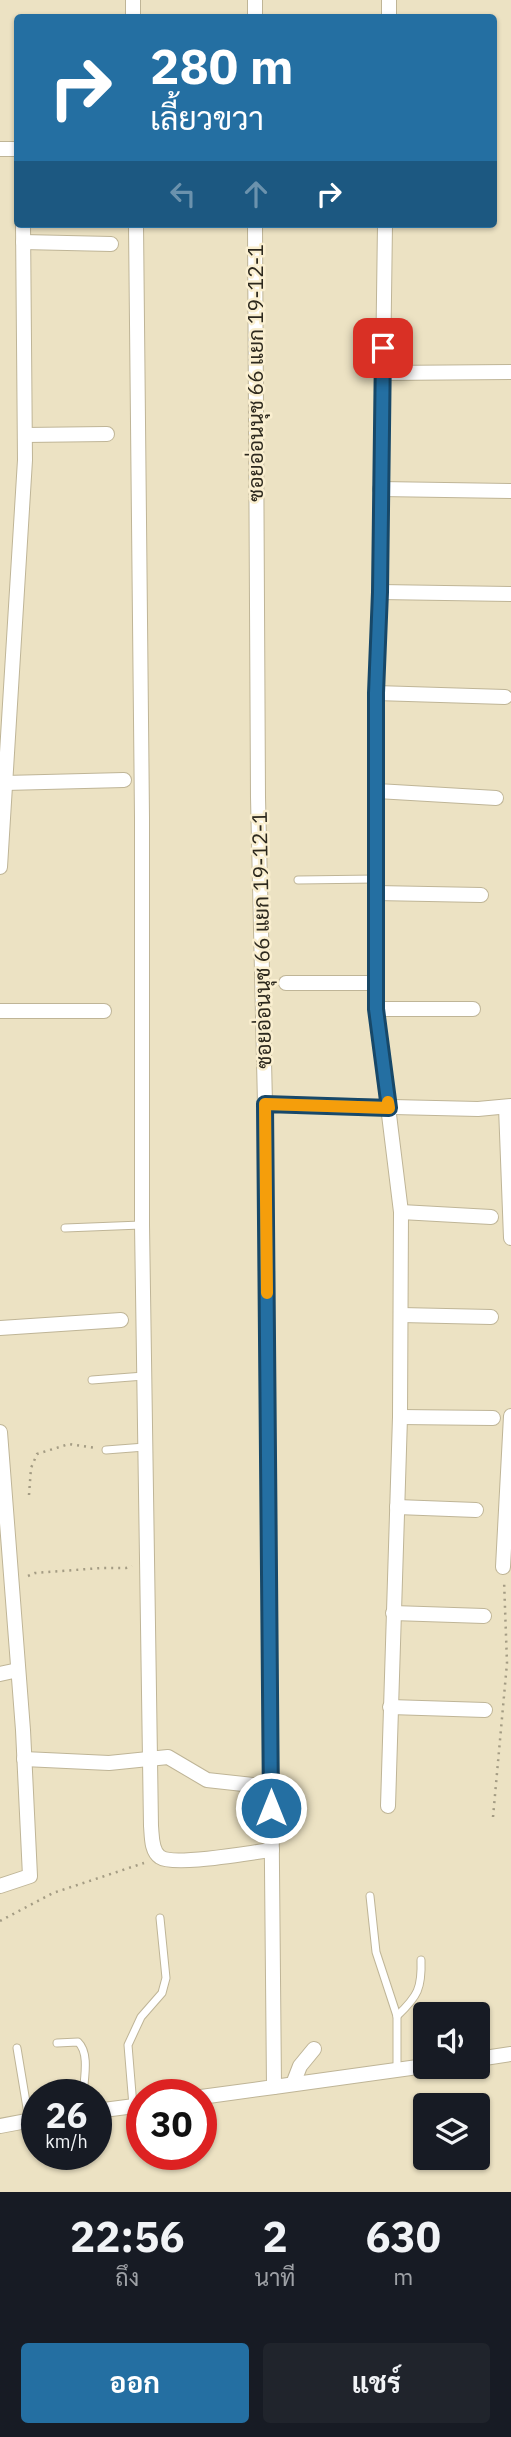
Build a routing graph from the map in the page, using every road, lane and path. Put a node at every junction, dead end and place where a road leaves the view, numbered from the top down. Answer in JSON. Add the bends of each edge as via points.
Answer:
{"nodes":[{"id":1,"x":23,"y":228,"type":"edge"},
{"id":2,"x":136,"y":228,"type":"edge"},
{"id":3,"x":255,"y":228,"type":"edge"},
{"id":4,"x":385,"y":228,"type":"edge"},
{"id":5,"x":23,"y":242,"type":"junction"},
{"id":6,"x":111,"y":244,"type":"dead end"},
{"id":7,"x":511,"y":372,"type":"edge"},
{"id":8,"x":383,"y":373,"type":"junction"},
{"id":9,"x":107,"y":434,"type":"dead end"},
{"id":10,"x":25,"y":435,"type":"junction"},
{"id":11,"x":380,"y":489,"type":"junction"},
{"id":12,"x":511,"y":491,"type":"edge"},
{"id":13,"x":380,"y":592,"type":"junction"},
{"id":14,"x":511,"y":594,"type":"edge"},
{"id":15,"x":376,"y":693,"type":"junction"},
{"id":16,"x":505,"y":697,"type":"dead end"},
{"id":17,"x":124,"y":780,"type":"dead end"},
{"id":18,"x":5,"y":783,"type":"junction"},
{"id":19,"x":377,"y":792,"type":"junction"},
{"id":20,"x":496,"y":798,"type":"dead end"},
{"id":21,"x":0,"y":867,"type":"edge"},
{"id":22,"x":298,"y":880,"type":"dead end"},
{"id":23,"x":376,"y":886,"type":"junction"},
{"id":24,"x":481,"y":895,"type":"dead end"},
{"id":25,"x":286,"y":982,"type":"dead end"},
{"id":26,"x":376,"y":983,"type":"junction"},
{"id":27,"x":376,"y":1009,"type":"junction"},
{"id":28,"x":473,"y":1009,"type":"dead end"},
{"id":29,"x":0,"y":1011,"type":"edge"},
{"id":30,"x":104,"y":1011,"type":"dead end"},
{"id":31,"x":265,"y":1104,"type":"junction"},
{"id":32,"x":508,"y":1107,"type":"edge"},
{"id":33,"x":389,"y":1108,"type":"junction"},
{"id":34,"x":401,"y":1212,"type":"junction"},
{"id":35,"x":491,"y":1217,"type":"dead end"},
{"id":36,"x":142,"y":1225,"type":"junction"},
{"id":37,"x":65,"y":1228,"type":"dead end"},
{"id":38,"x":511,"y":1238,"type":"edge"},
{"id":39,"x":401,"y":1315,"type":"junction"},
{"id":40,"x":491,"y":1317,"type":"dead end"},
{"id":41,"x":121,"y":1320,"type":"dead end"},
{"id":42,"x":0,"y":1328,"type":"edge"},
{"id":43,"x":145,"y":1376,"type":"junction"},
{"id":44,"x":92,"y":1380,"type":"dead end"},
{"id":45,"x":511,"y":1416,"type":"edge"},
{"id":46,"x":400,"y":1417,"type":"junction"},
{"id":47,"x":494,"y":1418,"type":"dead end"},
{"id":48,"x":0,"y":1433,"type":"edge"},
{"id":49,"x":146,"y":1447,"type":"junction"},
{"id":50,"x":106,"y":1450,"type":"joint"},
{"id":51,"x":510,"y":1457,"type":"edge"},
{"id":52,"x":29,"y":1494,"type":"dead end"},
{"id":53,"x":397,"y":1507,"type":"junction"},
{"id":54,"x":476,"y":1510,"type":"dead end"},
{"id":55,"x":148,"y":1560,"type":"junction"},
{"id":56,"x":503,"y":1567,"type":"joint"},
{"id":57,"x":25,"y":1577,"type":"dead end"},
{"id":58,"x":393,"y":1613,"type":"junction"},
{"id":59,"x":484,"y":1616,"type":"dead end"},
{"id":60,"x":18,"y":1670,"type":"junction"},
{"id":61,"x":0,"y":1674,"type":"edge"},
{"id":62,"x":390,"y":1707,"type":"junction"},
{"id":63,"x":485,"y":1710,"type":"dead end"},
{"id":64,"x":24,"y":1759,"type":"junction"},
{"id":65,"x":151,"y":1759,"type":"junction"},
{"id":66,"x":271,"y":1787,"type":"junction"},
{"id":67,"x":388,"y":1806,"type":"dead end"},
{"id":68,"x":494,"y":1817,"type":"dead end"},
{"id":69,"x":160,"y":1857,"type":"junction"},
{"id":70,"x":272,"y":1859,"type":"junction"},
{"id":71,"x":0,"y":1886,"type":"edge"},
{"id":72,"x":370,"y":1896,"type":"dead end"},
{"id":73,"x":160,"y":1918,"type":"dead end"},
{"id":74,"x":0,"y":1922,"type":"edge"},
{"id":75,"x":421,"y":1960,"type":"dead end"},
{"id":76,"x":397,"y":2016,"type":"junction"},
{"id":77,"x":57,"y":2043,"type":"dead end"},
{"id":78,"x":17,"y":2048,"type":"dead end"},
{"id":79,"x":314,"y":2049,"type":"dead end"},
{"id":80,"x":511,"y":2054,"type":"edge"},
{"id":81,"x":490,"y":2057,"type":"edge"},
{"id":82,"x":413,"y":2068,"type":"edge"},
{"id":83,"x":397,"y":2070,"type":"junction"},
{"id":84,"x":24,"y":2079,"type":"edge"},
{"id":85,"x":84,"y":2079,"type":"edge"},
{"id":86,"x":133,"y":2079,"type":"edge"},
{"id":87,"x":293,"y":2084,"type":"junction"},
{"id":88,"x":274,"y":2087,"type":"junction"},
{"id":89,"x":217,"y":2095,"type":"edge"},
{"id":90,"x":21,"y":2122,"type":"edge"},
{"id":91,"x":0,"y":2126,"type":"edge"}],
"edges":[{"from":1,"to":5,"type":"street"},
{"from":2,"to":36,"type":"street"},
{"from":3,"to":31,"type":"street","name":"ซอยอ่อนนุช 66 แยก 19-12-1","via":[[258,797]]},
{"from":4,"to":8,"type":"street"},
{"from":5,"to":6,"type":"street"},
{"from":5,"to":10,"type":"street"},
{"from":7,"to":8,"type":"street"},
{"from":8,"to":11,"type":"street"},
{"from":9,"to":10,"type":"street"},
{"from":10,"to":18,"type":"street"},
{"from":11,"to":12,"type":"street"},
{"from":11,"to":13,"type":"street"},
{"from":13,"to":14,"type":"street"},
{"from":13,"to":15,"type":"street"},
{"from":15,"to":16,"type":"street"},
{"from":15,"to":19,"type":"street"},
{"from":17,"to":18,"type":"street"},
{"from":18,"to":21,"type":"street"},
{"from":19,"to":20,"type":"street"},
{"from":19,"to":23,"type":"street"},
{"from":22,"to":23,"type":"lane"},
{"from":23,"to":24,"type":"street"},
{"from":23,"to":26,"type":"street"},
{"from":25,"to":26,"type":"street"},
{"from":26,"to":27,"type":"street"},
{"from":27,"to":28,"type":"street"},
{"from":27,"to":33,"type":"street"},
{"from":29,"to":30,"type":"street"},
{"from":31,"to":33,"type":"street"},
{"from":31,"to":66,"type":"street","name":"ซอยอ่อนนุช 66 แยก 19-12-1"},
{"from":32,"to":33,"type":"street"},
{"from":32,"to":38,"type":"street"},
{"from":33,"to":34,"type":"street"},
{"from":34,"to":35,"type":"street"},
{"from":34,"to":39,"type":"street"},
{"from":36,"to":37,"type":"lane"},
{"from":36,"to":43,"type":"street"},
{"from":39,"to":40,"type":"street"},
{"from":39,"to":46,"type":"street"},
{"from":41,"to":42,"type":"street"},
{"from":43,"to":44,"type":"lane"},
{"from":43,"to":49,"type":"street"},
{"from":45,"to":51,"type":"street"},
{"from":46,"to":47,"type":"street"},
{"from":46,"to":53,"type":"street"},
{"from":48,"to":60,"type":"street"},
{"from":49,"to":50,"type":"lane"},
{"from":49,"to":55,"type":"street"},
{"from":50,"to":52,"type":"path","via":[[69,1444],[37,1454]]},
{"from":51,"to":56,"type":"street"},
{"from":53,"to":54,"type":"street"},
{"from":53,"to":58,"type":"street"},
{"from":55,"to":57,"type":"path","via":[[126,1568]]},
{"from":55,"to":65,"type":"street"},
{"from":56,"to":68,"type":"path","via":[[507,1663]]},
{"from":58,"to":59,"type":"street"},
{"from":58,"to":62,"type":"street"},
{"from":60,"to":61,"type":"street"},
{"from":60,"to":64,"type":"street"},
{"from":62,"to":63,"type":"street"},
{"from":62,"to":67,"type":"street"},
{"from":64,"to":65,"type":"street","via":[[109,1763]]},
{"from":64,"to":71,"type":"street","via":[[30,1876]]},
{"from":65,"to":66,"type":"street","via":[[168,1757],[207,1780]]},
{"from":65,"to":69,"type":"street","via":[[153,1847]]},
{"from":66,"to":70,"type":"street","name":"ซอยอ่อนนุช 66 แยก 19-12-1"},
{"from":69,"to":70,"type":"street"},
{"from":69,"to":74,"type":"path","via":[[53,1894]]},
{"from":70,"to":88,"type":"street","name":"ซอยอ่อนนุช 66 แยก 19-12-1"},
{"from":72,"to":76,"type":"lane","via":[[376,1952]]},
{"from":73,"to":86,"type":"lane","via":[[166,1978],[162,1993],[141,2017],[128,2045]]},
{"from":75,"to":76,"type":"lane","via":[[420,1988]]},
{"from":76,"to":83,"type":"lane"},
{"from":77,"to":85,"type":"lane","via":[[82,2046]]},
{"from":78,"to":84,"type":"lane"},
{"from":79,"to":87,"type":"street"},
{"from":80,"to":81,"type":"street"},
{"from":82,"to":83,"type":"street"},
{"from":83,"to":87,"type":"street"},
{"from":87,"to":88,"type":"street"},
{"from":88,"to":89,"type":"street"},
{"from":90,"to":91,"type":"street"}]}
